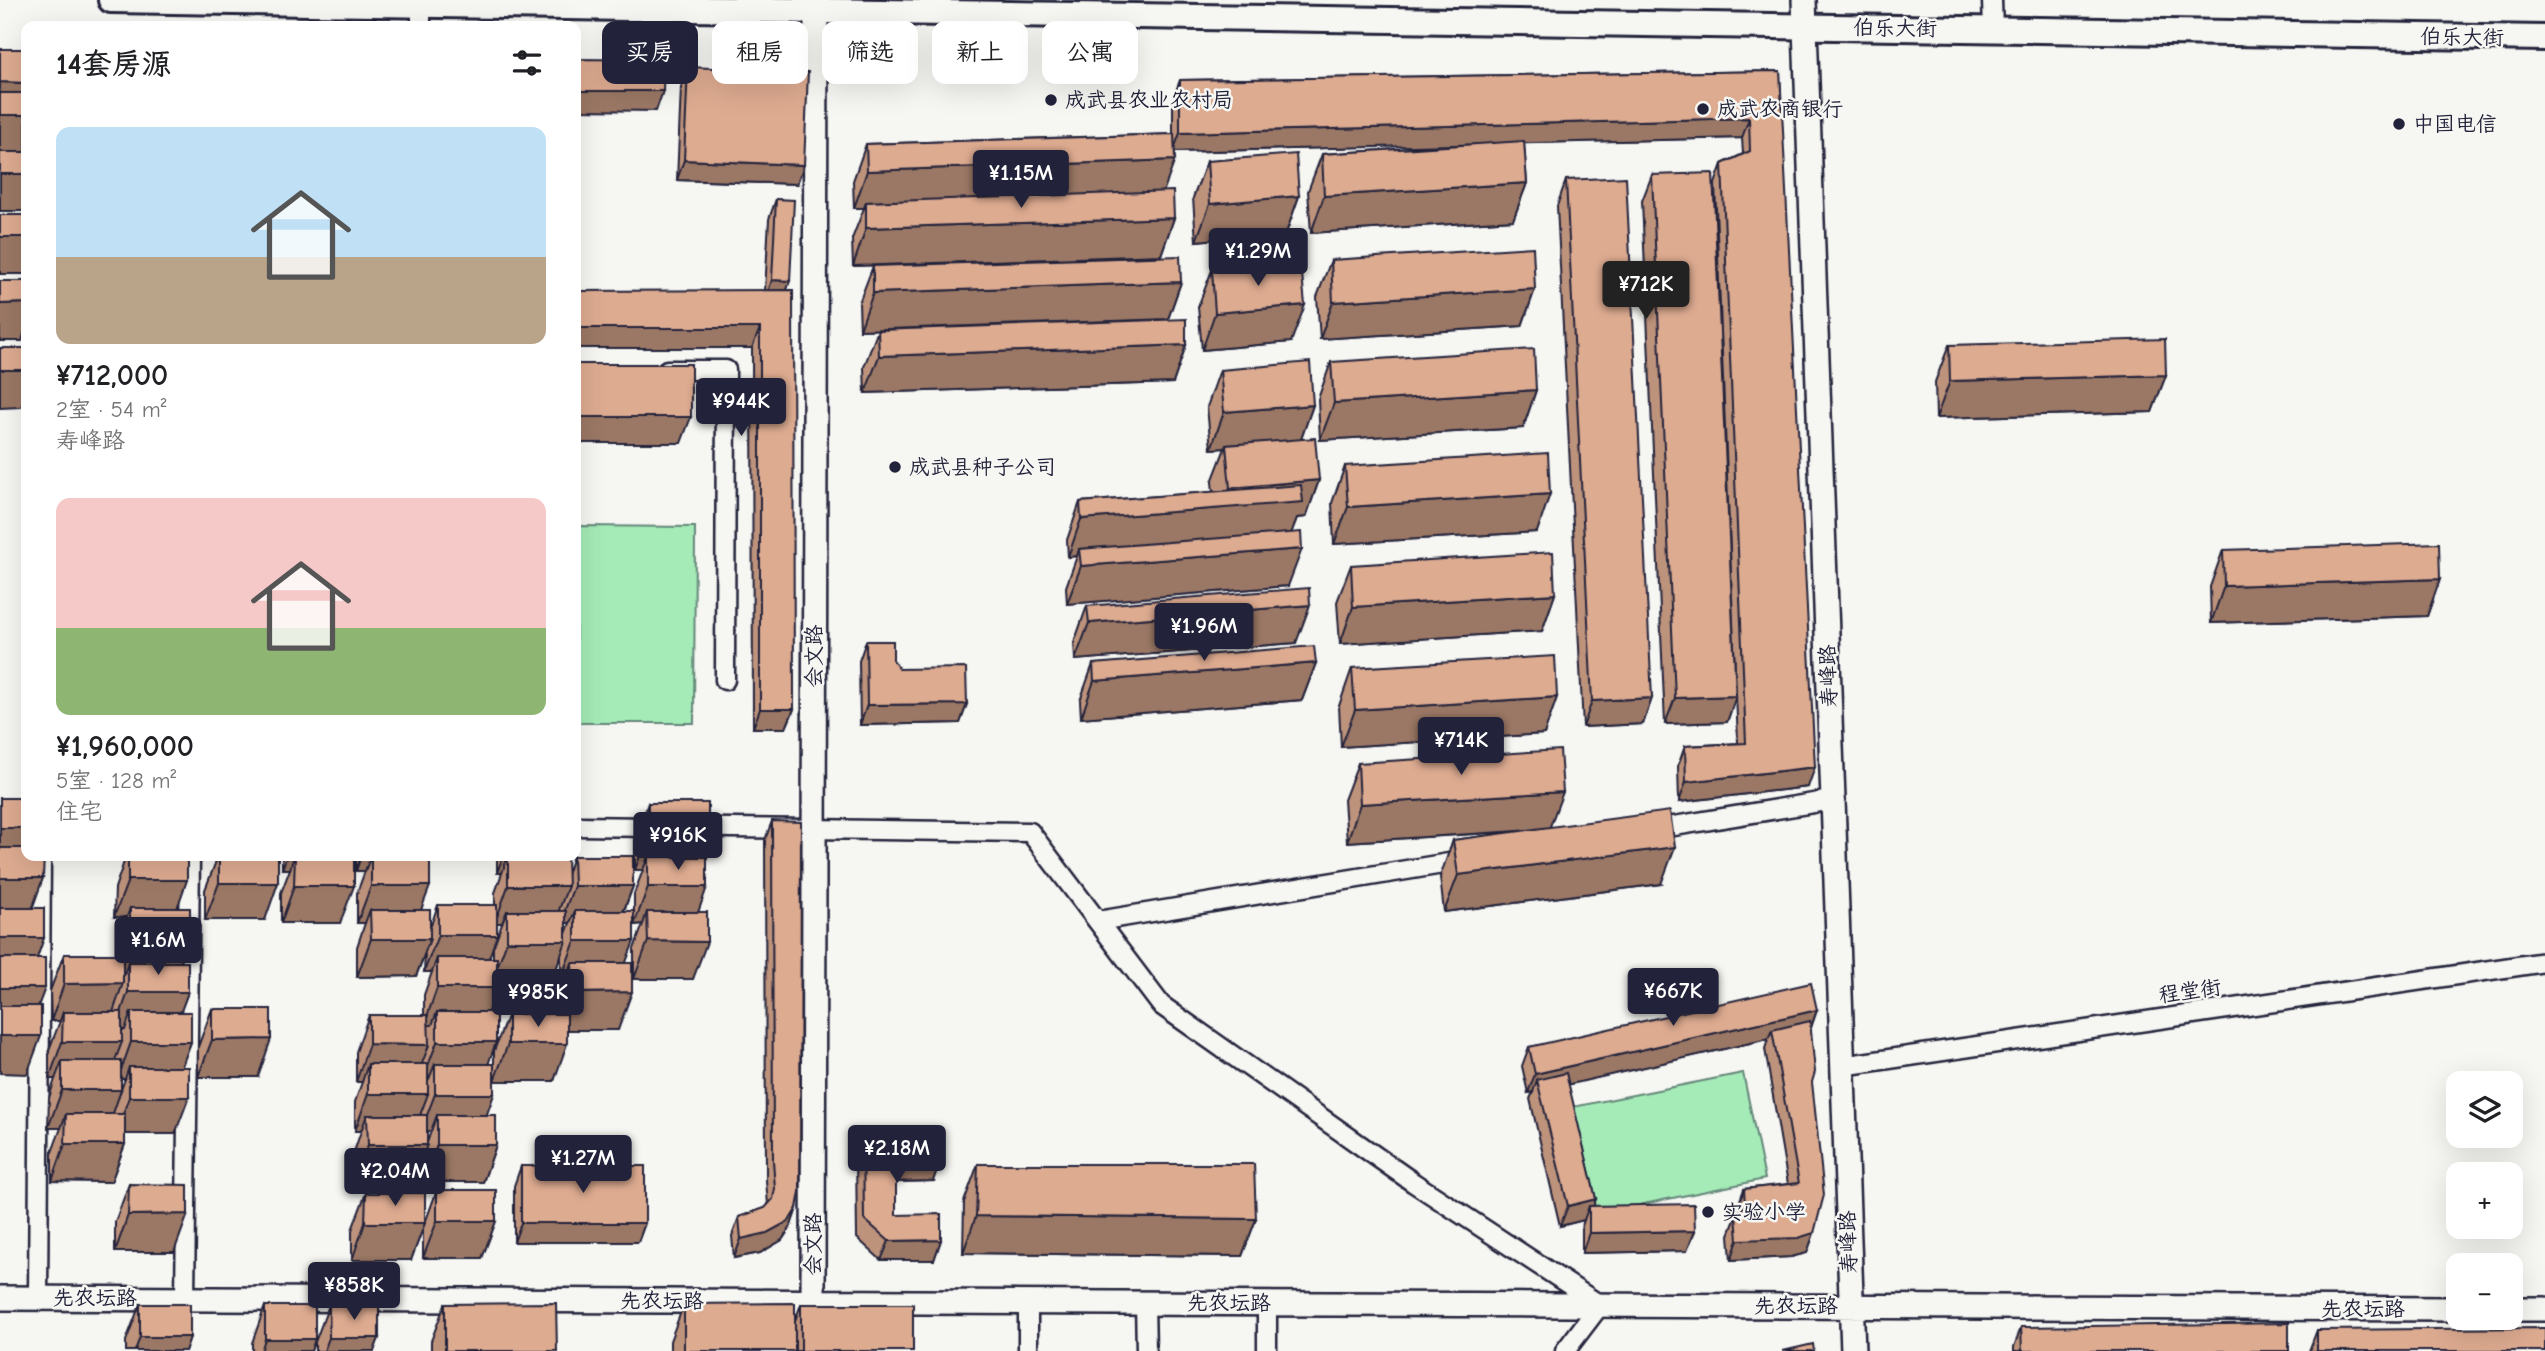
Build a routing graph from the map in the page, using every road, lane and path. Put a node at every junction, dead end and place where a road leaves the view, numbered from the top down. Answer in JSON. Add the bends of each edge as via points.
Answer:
{"nodes":[{"id":1,"x":111,"y":0,"type":"edge"},
{"id":2,"x":1804,"y":0,"type":"edge"},
{"id":3,"x":1992,"y":0,"type":"edge"},
{"id":4,"x":816,"y":11,"type":"junction"},
{"id":5,"x":421,"y":16,"type":"edge"},
{"id":6,"x":1804,"y":27,"type":"junction"},
{"id":7,"x":1993,"y":30,"type":"junction"},
{"id":8,"x":2545,"y":38,"type":"edge"},
{"id":9,"x":644,"y":370,"type":"edge"},
{"id":10,"x":725,"y":680,"type":"dead end"},
{"id":11,"x":1832,"y":800,"type":"junction"},
{"id":12,"x":581,"y":826,"type":"edge"},
{"id":13,"x":814,"y":828,"type":"junction"},
{"id":14,"x":1628,"y":834,"type":"edge"},
{"id":15,"x":1479,"y":859,"type":"edge"},
{"id":16,"x":41,"y":861,"type":"edge"},
{"id":17,"x":190,"y":861,"type":"edge"},
{"id":18,"x":1098,"y":921,"type":"junction"},
{"id":19,"x":2545,"y":962,"type":"edge"},
{"id":20,"x":1842,"y":1066,"type":"junction"},
{"id":21,"x":0,"y":1298,"type":"edge"},
{"id":22,"x":38,"y":1298,"type":"junction"},
{"id":23,"x":185,"y":1298,"type":"junction"},
{"id":24,"x":813,"y":1301,"type":"junction"},
{"id":25,"x":1028,"y":1302,"type":"junction"},
{"id":26,"x":1145,"y":1303,"type":"junction"},
{"id":27,"x":1267,"y":1303,"type":"junction"},
{"id":28,"x":1600,"y":1305,"type":"junction"},
{"id":29,"x":1850,"y":1306,"type":"junction"},
{"id":30,"x":2446,"y":1309,"type":"edge"},
{"id":31,"x":2523,"y":1309,"type":"edge"},
{"id":32,"x":2545,"y":1310,"type":"edge"},
{"id":33,"x":1028,"y":1351,"type":"edge"},
{"id":34,"x":1146,"y":1351,"type":"edge"},
{"id":35,"x":1267,"y":1351,"type":"edge"},
{"id":36,"x":1565,"y":1351,"type":"edge"},
{"id":37,"x":1853,"y":1351,"type":"edge"}],
"edges":[{"from":1,"to":5,"type":"main road","name":"伯乐大街"},
{"from":2,"to":6,"type":"street","name":"寿峰路"},
{"from":3,"to":7,"type":"street"},
{"from":4,"to":5,"type":"main road","name":"伯乐大街"},
{"from":4,"to":6,"type":"main road","name":"伯乐大街"},
{"from":4,"to":13,"type":"street","name":"会文路"},
{"from":6,"to":7,"type":"main road","name":"伯乐大街"},
{"from":6,"to":11,"type":"street","name":"寿峰路"},
{"from":7,"to":8,"type":"main road","name":"伯乐大街"},
{"from":9,"to":10,"type":"street","via":[[726,370]]},
{"from":11,"to":14,"type":"street"},
{"from":11,"to":20,"type":"street","name":"寿峰路"},
{"from":12,"to":13,"type":"street"},
{"from":13,"to":18,"type":"street","via":[[1030,832]]},
{"from":13,"to":24,"type":"street","name":"会文路"},
{"from":15,"to":18,"type":"street"},
{"from":16,"to":22,"type":"street"},
{"from":17,"to":23,"type":"street"},
{"from":18,"to":28,"type":"street","via":[[1161,1005],[1414,1183]]},
{"from":19,"to":20,"type":"street","name":"程堂街"},
{"from":20,"to":29,"type":"street","name":"寿峰路"},
{"from":21,"to":22,"type":"street","name":"先农坛路"},
{"from":22,"to":23,"type":"street","name":"先农坛路"},
{"from":23,"to":24,"type":"street","name":"先农坛路"},
{"from":24,"to":25,"type":"street","name":"先农坛路","via":[[903,1308]]},
{"from":25,"to":26,"type":"street","name":"先农坛路"},
{"from":25,"to":33,"type":"street"},
{"from":26,"to":27,"type":"street","name":"先农坛路"},
{"from":26,"to":34,"type":"street"},
{"from":27,"to":28,"type":"street","name":"先农坛路"},
{"from":27,"to":35,"type":"street"},
{"from":28,"to":29,"type":"street","name":"先农坛路"},
{"from":28,"to":36,"type":"street"},
{"from":29,"to":30,"type":"street","name":"先农坛路"},
{"from":29,"to":37,"type":"street","name":"寿峰路"},
{"from":31,"to":32,"type":"street"}]}
